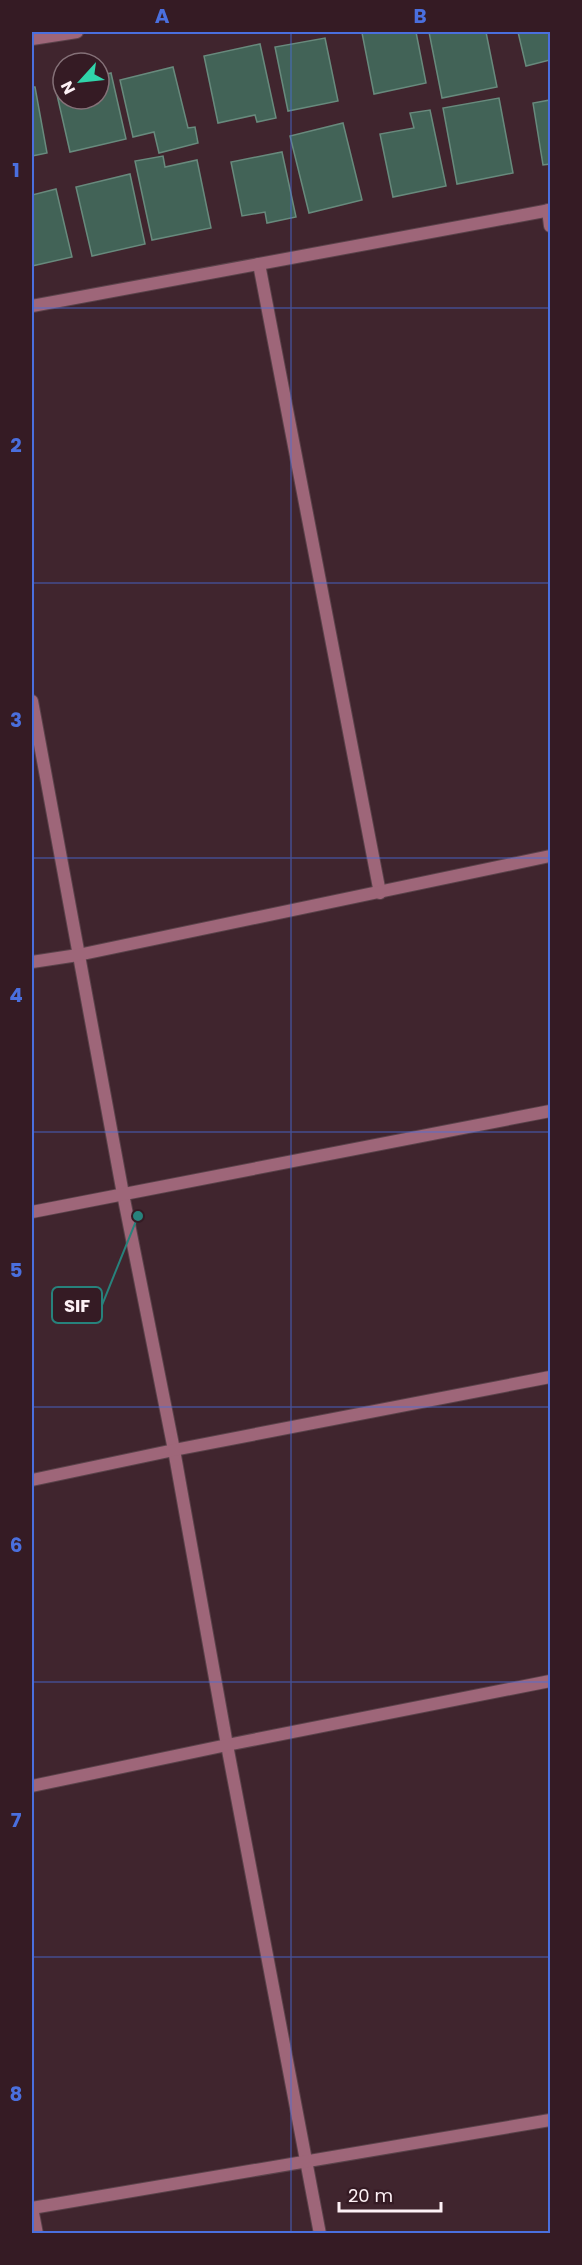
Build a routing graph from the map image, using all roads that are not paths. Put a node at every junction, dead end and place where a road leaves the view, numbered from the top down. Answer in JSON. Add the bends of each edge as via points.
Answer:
{"nodes":[{"id":1,"x":76,"y":32,"type":"edge"},
{"id":2,"x":32,"y":39,"type":"edge"},
{"id":3,"x":549,"y":210,"type":"edge"},
{"id":4,"x":550,"y":226,"type":"edge"},
{"id":5,"x":259,"y":264,"type":"junction"},
{"id":6,"x":32,"y":306,"type":"edge"},
{"id":7,"x":32,"y":701,"type":"edge"},
{"id":8,"x":550,"y":856,"type":"edge"},
{"id":9,"x":380,"y":893,"type":"junction"},
{"id":10,"x":78,"y":955,"type":"junction"},
{"id":11,"x":32,"y":962,"type":"edge"},
{"id":12,"x":550,"y":1111,"type":"edge"},
{"id":13,"x":123,"y":1194,"type":"junction"},
{"id":14,"x":32,"y":1212,"type":"edge"},
{"id":15,"x":550,"y":1377,"type":"edge"},
{"id":16,"x":174,"y":1450,"type":"junction"},
{"id":17,"x":32,"y":1480,"type":"edge"},
{"id":18,"x":550,"y":1681,"type":"edge"},
{"id":19,"x":227,"y":1745,"type":"junction"},
{"id":20,"x":32,"y":1786,"type":"edge"},
{"id":21,"x":550,"y":2120,"type":"edge"},
{"id":22,"x":305,"y":2161,"type":"junction"},
{"id":23,"x":32,"y":2208,"type":"edge"},
{"id":24,"x":37,"y":2234,"type":"edge"},
{"id":25,"x":320,"y":2234,"type":"edge"}],
"edges":[{"from":1,"to":2,"type":"street"},
{"from":3,"to":4,"type":"street"},
{"from":3,"to":5,"type":"street"},
{"from":5,"to":6,"type":"street"},
{"from":5,"to":9,"type":"street"},
{"from":7,"to":10,"type":"street"},
{"from":8,"to":9,"type":"street"},
{"from":9,"to":10,"type":"street"},
{"from":10,"to":11,"type":"street"},
{"from":10,"to":13,"type":"street"},
{"from":12,"to":13,"type":"street"},
{"from":13,"to":14,"type":"street"},
{"from":13,"to":16,"type":"street"},
{"from":15,"to":16,"type":"street"},
{"from":16,"to":17,"type":"street"},
{"from":16,"to":19,"type":"street"},
{"from":18,"to":19,"type":"street"},
{"from":19,"to":20,"type":"street"},
{"from":19,"to":22,"type":"street"},
{"from":21,"to":22,"type":"street"},
{"from":22,"to":23,"type":"street"},
{"from":22,"to":25,"type":"street"},
{"from":23,"to":24,"type":"street"}]}
